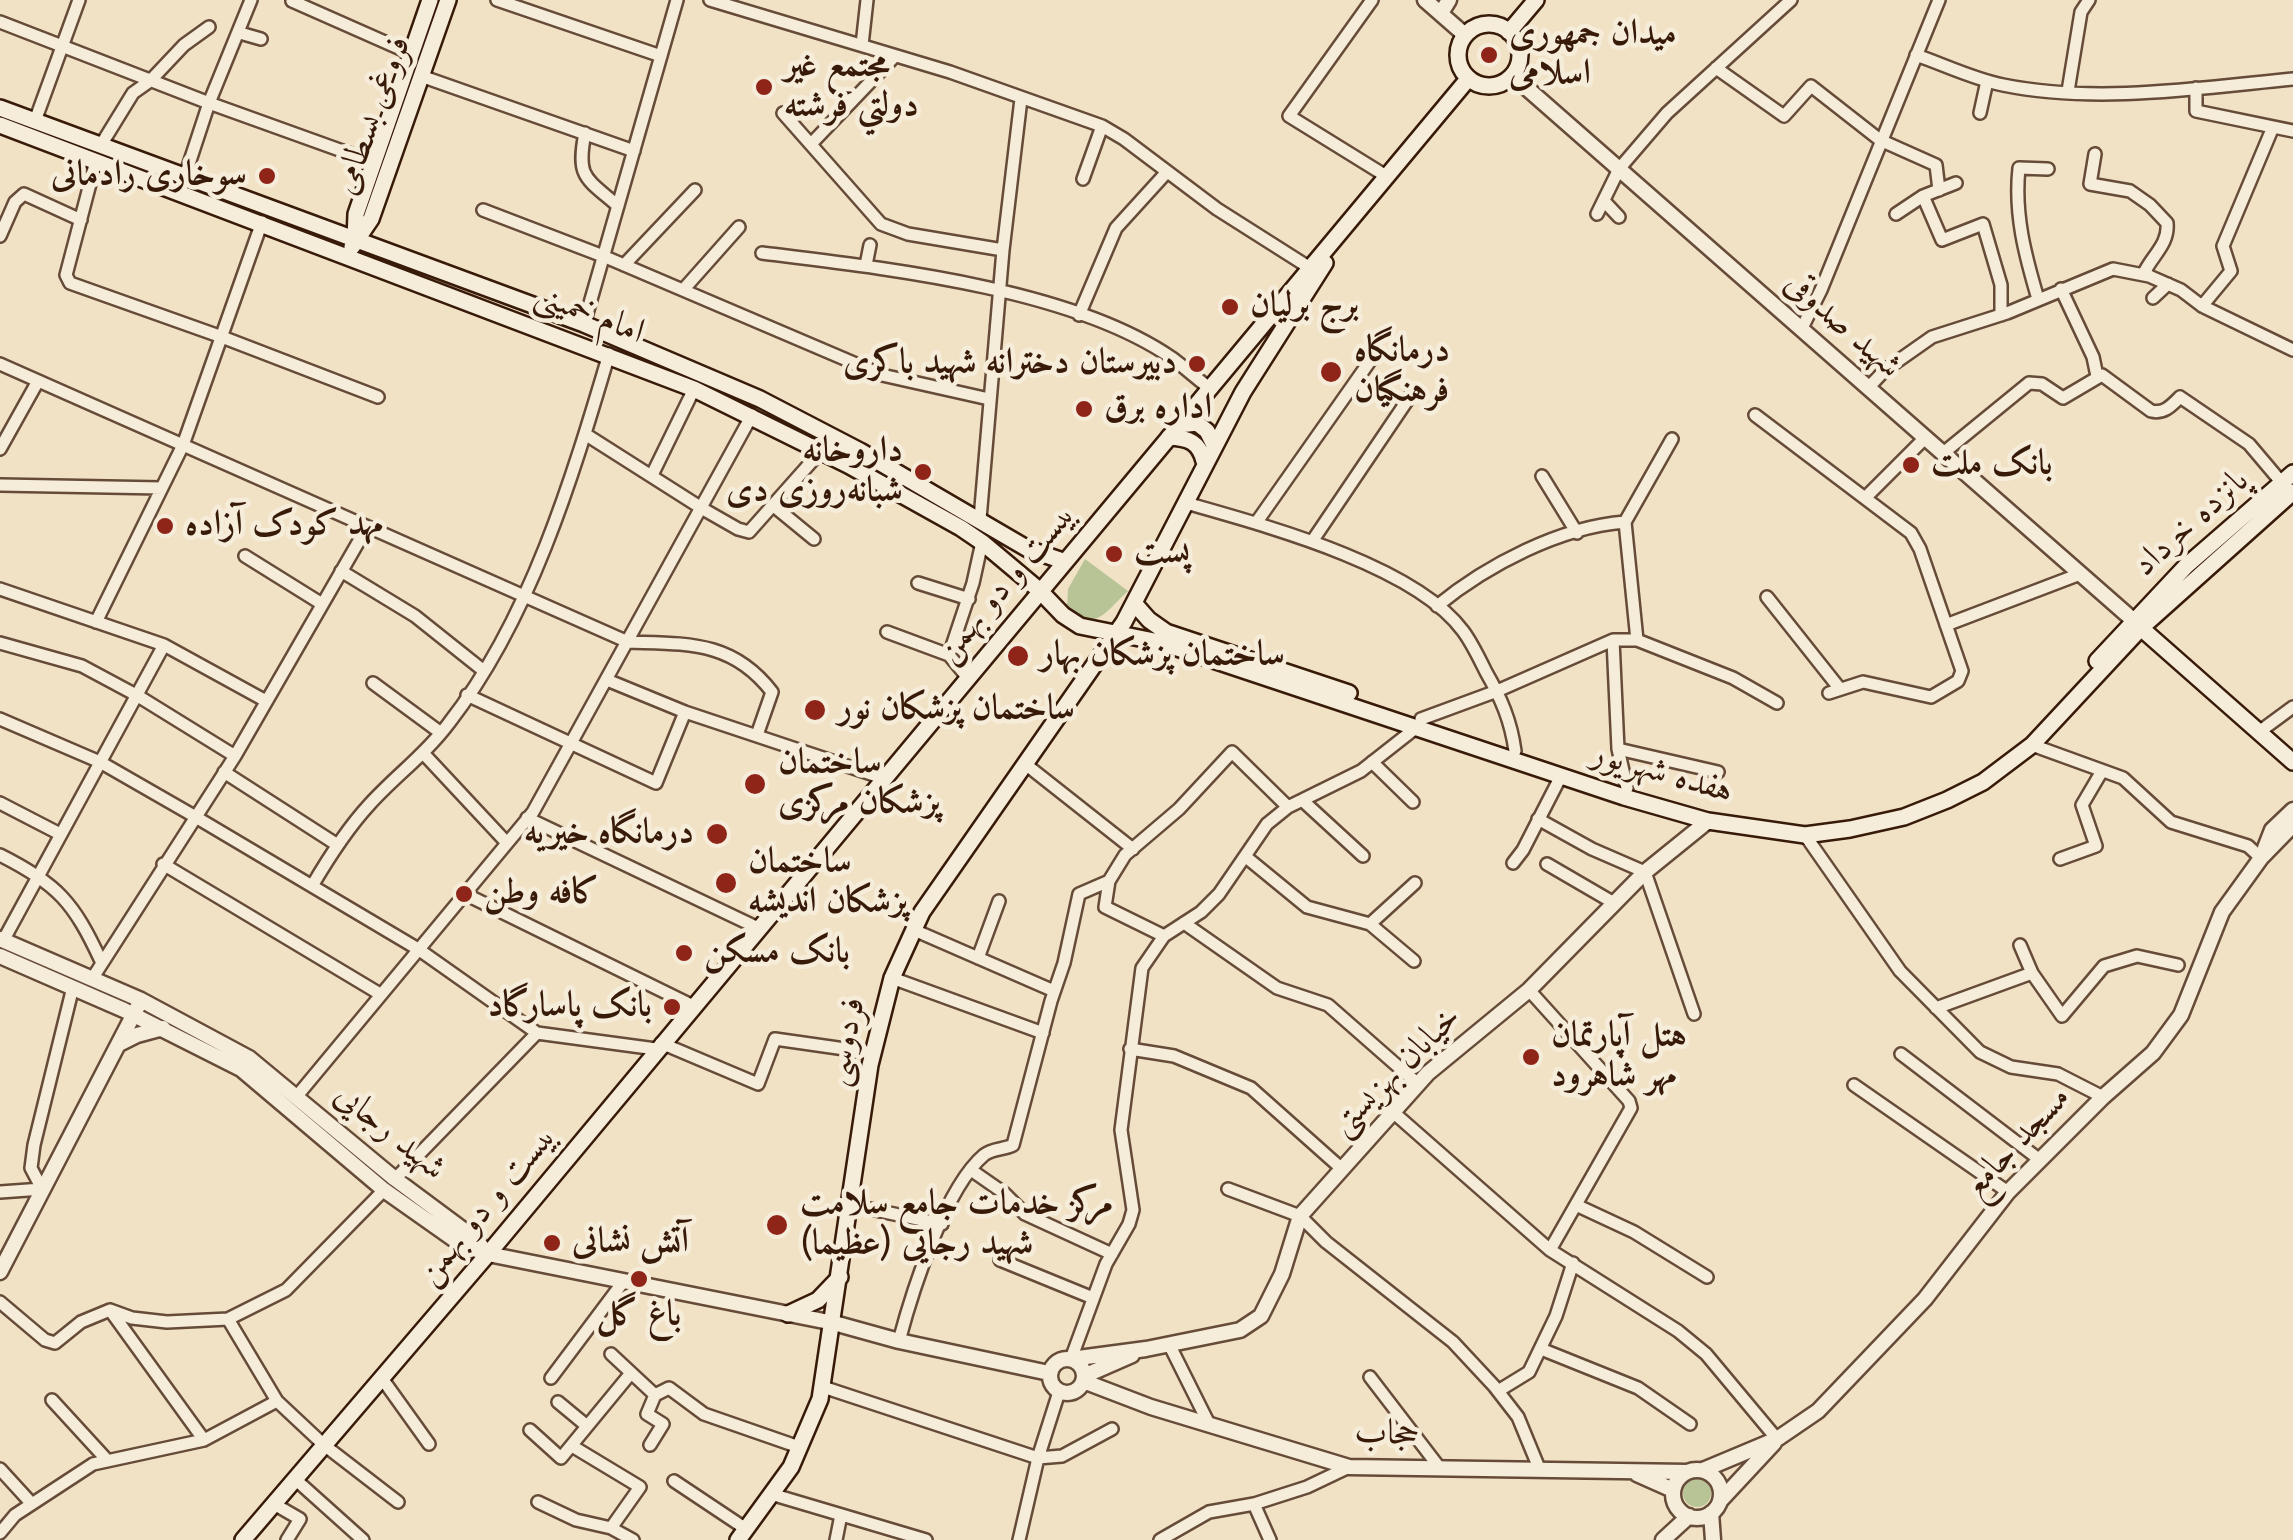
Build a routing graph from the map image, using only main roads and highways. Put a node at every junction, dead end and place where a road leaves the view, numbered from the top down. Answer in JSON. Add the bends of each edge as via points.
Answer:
{"nodes":[{"id":1,"x":430,"y":0,"type":"edge"},
{"id":2,"x":448,"y":0,"type":"edge"},
{"id":3,"x":1536,"y":0,"type":"edge"},
{"id":4,"x":1509,"y":32,"type":"junction"},
{"id":5,"x":1472,"y":82,"type":"junction"},
{"id":6,"x":0,"y":108,"type":"edge"},
{"id":7,"x":0,"y":125,"type":"edge"},
{"id":8,"x":98,"y":153,"type":"junction"},
{"id":9,"x":355,"y":239,"type":"junction"},
{"id":10,"x":348,"y":255,"type":"junction"},
{"id":11,"x":1174,"y":431,"type":"junction"},
{"id":12,"x":1214,"y":445,"type":"junction"},
{"id":13,"x":1204,"y":462,"type":"junction"},
{"id":14,"x":2290,"y":487,"type":"edge"},
{"id":15,"x":1063,"y":561,"type":"junction"},
{"id":16,"x":1039,"y":590,"type":"junction"},
{"id":17,"x":1134,"y":603,"type":"junction"},
{"id":18,"x":2137,"y":624,"type":"junction"},
{"id":19,"x":1116,"y":634,"type":"junction"},
{"id":20,"x":1419,"y":723,"type":"junction"},
{"id":21,"x":2293,"y":762,"type":"edge"},
{"id":22,"x":1711,"y":816,"type":"junction"},
{"id":23,"x":840,"y":1277,"type":"junction"},
{"id":24,"x":788,"y":1314,"type":"road end"},
{"id":25,"x":742,"y":1535,"type":"edge"},
{"id":26,"x":243,"y":1540,"type":"edge"}],
"edges":[{"from":1,"to":9,"type":"main road","name":"فروغی بسطامی","via":[[356,214]]},
{"from":2,"to":9,"type":"main road","name":"فروغی بسطامی","via":[[371,219]]},
{"from":3,"to":4,"type":"main road"},
{"from":4,"to":5,"type":"main road","via":[[1520,58],[1513,76],[1496,86]]},
{"from":4,"to":5,"type":"main road","via":[[1491,24],[1465,35],[1458,62]]},
{"from":5,"to":11,"type":"main road","name":"بیست و دو بهمن"},
{"from":5,"to":12,"type":"main road","via":[[1306,290]]},
{"from":6,"to":8,"type":"main road","name":"امام خمینی"},
{"from":7,"to":8,"type":"main road","name":"امام خمینی"},
{"from":8,"to":9,"type":"main road","name":"امام خمینی","via":[[184,176]]},
{"from":8,"to":10,"type":"main road","name":"امام خمینی"},
{"from":9,"to":10,"type":"main road"},
{"from":9,"to":15,"type":"main road","name":"امام خمینی","via":[[584,324],[760,399],[1028,549]]},
{"from":10,"to":16,"type":"main road","name":"امام خمینی","via":[[752,416],[982,542]]},
{"from":11,"to":12,"type":"main road","via":[[1196,422]]},
{"from":11,"to":13,"type":"main road","via":[[1201,448]]},
{"from":11,"to":15,"type":"main road","name":"بیست و دو بهمن"},
{"from":12,"to":13,"type":"main road"},
{"from":13,"to":17,"type":"main road"},
{"from":14,"to":18,"type":"main road","name":"پانزده خرداد"},
{"from":15,"to":16,"type":"main road","name":"بیست و دو بهمن"},
{"from":16,"to":19,"type":"main road","name":"امام خمینی","via":[[1080,626]]},
{"from":16,"to":26,"type":"main road","name":"بیست و دو بهمن"},
{"from":17,"to":19,"type":"main road","name":"فردوسی"},
{"from":17,"to":20,"type":"main road","name":"هفده شهریور","via":[[1166,632]]},
{"from":18,"to":21,"type":"main road","name":"شهید صدوقی"},
{"from":18,"to":22,"type":"main road","name":"هفده شهریور","via":[[2026,738],[1942,791],[1902,808],[1805,826]]},
{"from":18,"to":22,"type":"main road","name":"هفده شهریور","via":[[2032,745],[1983,782],[1929,808],[1805,835]]},
{"from":19,"to":20,"type":"main road","name":"هفده شهریور"},
{"from":19,"to":23,"type":"main road","name":"فردوسی","via":[[922,912],[892,978],[873,1052]]},
{"from":20,"to":22,"type":"main road","name":"هفده شهریور"},
{"from":20,"to":22,"type":"main road","name":"هفده شهریور","via":[[1561,776]]},
{"from":23,"to":24,"type":"main road","via":[[818,1300]]},
{"from":23,"to":25,"type":"main road","name":"فردوسی","via":[[822,1387],[790,1466]]}]}
